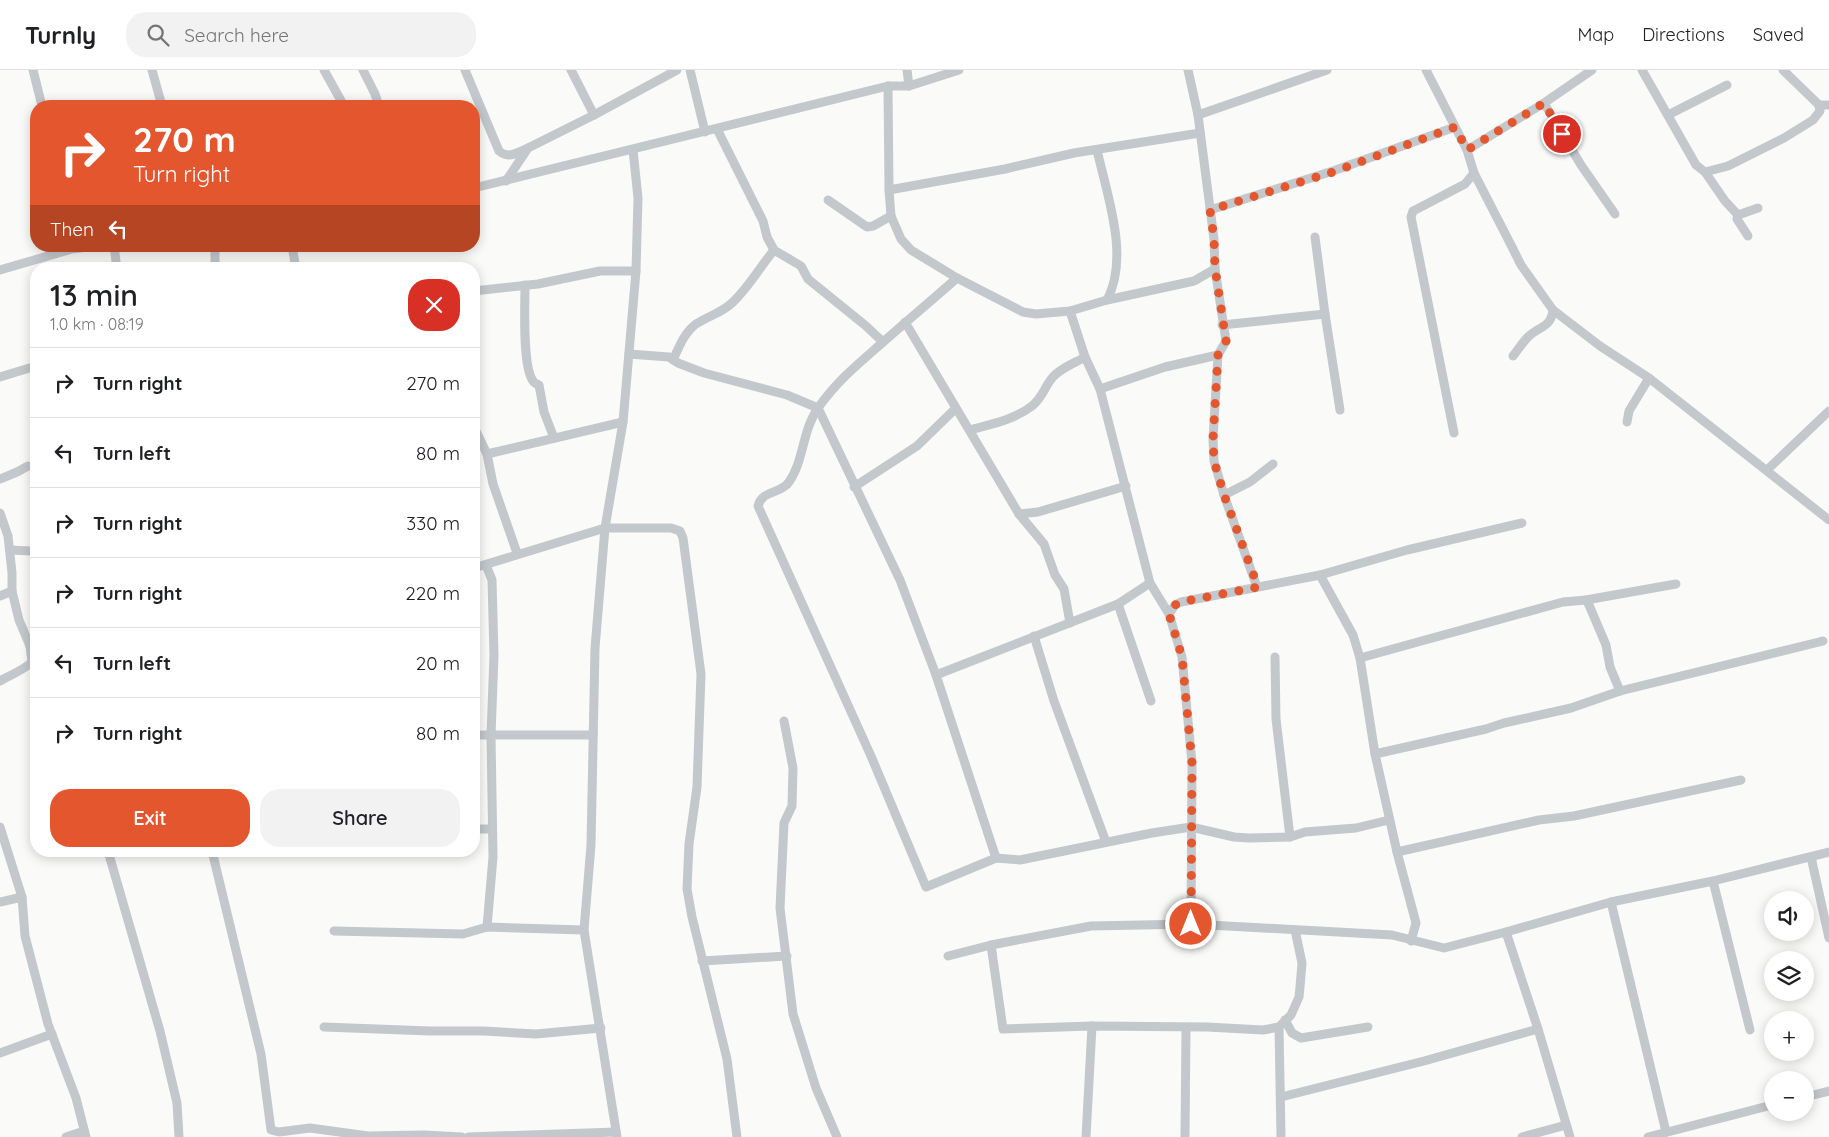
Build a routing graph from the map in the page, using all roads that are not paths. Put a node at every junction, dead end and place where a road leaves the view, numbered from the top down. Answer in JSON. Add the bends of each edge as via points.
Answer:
{"nodes":[{"id":1,"x":33,"y":70,"type":"edge"},
{"id":2,"x":152,"y":70,"type":"edge"},
{"id":3,"x":324,"y":70,"type":"edge"},
{"id":4,"x":362,"y":70,"type":"edge"},
{"id":5,"x":465,"y":70,"type":"edge"},
{"id":6,"x":571,"y":70,"type":"edge"},
{"id":7,"x":676,"y":70,"type":"edge"},
{"id":8,"x":690,"y":70,"type":"edge"},
{"id":9,"x":907,"y":70,"type":"edge"},
{"id":10,"x":959,"y":70,"type":"edge"},
{"id":11,"x":1188,"y":70,"type":"edge"},
{"id":12,"x":1327,"y":70,"type":"edge"},
{"id":13,"x":1426,"y":70,"type":"edge"},
{"id":14,"x":1592,"y":70,"type":"edge"},
{"id":15,"x":1642,"y":70,"type":"edge"},
{"id":16,"x":1783,"y":70,"type":"edge"},
{"id":17,"x":1727,"y":85,"type":"dead end"},
{"id":18,"x":888,"y":86,"type":"junction"},
{"id":19,"x":909,"y":86,"type":"junction"},
{"id":20,"x":40,"y":100,"type":"edge"},
{"id":21,"x":160,"y":100,"type":"edge"},
{"id":22,"x":341,"y":100,"type":"edge"},
{"id":23,"x":377,"y":100,"type":"edge"},
{"id":24,"x":478,"y":100,"type":"edge"},
{"id":25,"x":1544,"y":103,"type":"junction"},
{"id":26,"x":1819,"y":104,"type":"junction"},
{"id":27,"x":1829,"y":105,"type":"edge"},
{"id":28,"x":480,"y":106,"type":"edge"},
{"id":29,"x":1198,"y":114,"type":"junction"},
{"id":30,"x":594,"y":115,"type":"junction"},
{"id":31,"x":1668,"y":115,"type":"junction"},
{"id":32,"x":1455,"y":127,"type":"junction"},
{"id":33,"x":717,"y":129,"type":"junction"},
{"id":34,"x":705,"y":132,"type":"junction"},
{"id":35,"x":1200,"y":133,"type":"junction"},
{"id":36,"x":528,"y":148,"type":"junction"},
{"id":37,"x":633,"y":150,"type":"junction"},
{"id":38,"x":1097,"y":150,"type":"junction"},
{"id":39,"x":1467,"y":150,"type":"junction"},
{"id":40,"x":1705,"y":172,"type":"junction"},
{"id":41,"x":1474,"y":173,"type":"junction"},
{"id":42,"x":506,"y":181,"type":"junction"},
{"id":43,"x":480,"y":187,"type":"edge"},
{"id":44,"x":889,"y":190,"type":"junction"},
{"id":45,"x":828,"y":200,"type":"dead end"},
{"id":46,"x":1758,"y":208,"type":"dead end"},
{"id":47,"x":1210,"y":210,"type":"junction"},
{"id":48,"x":1615,"y":214,"type":"dead end"},
{"id":49,"x":1738,"y":215,"type":"junction"},
{"id":50,"x":891,"y":216,"type":"junction"},
{"id":51,"x":1748,"y":236,"type":"dead end"},
{"id":52,"x":1315,"y":237,"type":"dead end"},
{"id":53,"x":774,"y":250,"type":"junction"},
{"id":54,"x":59,"y":252,"type":"edge"},
{"id":55,"x":1215,"y":268,"type":"junction"},
{"id":56,"x":0,"y":270,"type":"edge"},
{"id":57,"x":636,"y":271,"type":"junction"},
{"id":58,"x":957,"y":278,"type":"junction"},
{"id":59,"x":525,"y":285,"type":"junction"},
{"id":60,"x":480,"y":290,"type":"edge"},
{"id":61,"x":1107,"y":300,"type":"junction"},
{"id":62,"x":1553,"y":310,"type":"junction"},
{"id":63,"x":1070,"y":311,"type":"junction"},
{"id":64,"x":1325,"y":314,"type":"junction"},
{"id":65,"x":905,"y":322,"type":"junction"},
{"id":66,"x":1222,"y":325,"type":"junction"},
{"id":67,"x":883,"y":342,"type":"junction"},
{"id":68,"x":629,"y":354,"type":"junction"},
{"id":69,"x":1218,"y":355,"type":"junction"},
{"id":70,"x":1513,"y":356,"type":"dead end"},
{"id":71,"x":1085,"y":357,"type":"junction"},
{"id":72,"x":673,"y":360,"type":"junction"},
{"id":73,"x":30,"y":368,"type":"edge"},
{"id":74,"x":0,"y":376,"type":"edge"},
{"id":75,"x":1649,"y":378,"type":"junction"},
{"id":76,"x":1100,"y":388,"type":"junction"},
{"id":77,"x":818,"y":408,"type":"junction"},
{"id":78,"x":955,"y":409,"type":"junction"},
{"id":79,"x":1340,"y":410,"type":"dead end"},
{"id":80,"x":1829,"y":411,"type":"edge"},
{"id":81,"x":624,"y":422,"type":"junction"},
{"id":82,"x":1627,"y":422,"type":"dead end"},
{"id":83,"x":970,"y":430,"type":"junction"},
{"id":84,"x":1454,"y":433,"type":"dead end"},
{"id":85,"x":554,"y":438,"type":"junction"},
{"id":86,"x":480,"y":439,"type":"edge"},
{"id":87,"x":487,"y":454,"type":"junction"},
{"id":88,"x":1273,"y":464,"type":"dead end"},
{"id":89,"x":28,"y":466,"type":"dead end"},
{"id":90,"x":1767,"y":470,"type":"junction"},
{"id":91,"x":0,"y":479,"type":"edge"},
{"id":92,"x":1126,"y":486,"type":"junction"},
{"id":93,"x":854,"y":487,"type":"junction"},
{"id":94,"x":1224,"y":495,"type":"junction"},
{"id":95,"x":0,"y":513,"type":"edge"},
{"id":96,"x":1019,"y":514,"type":"junction"},
{"id":97,"x":1829,"y":520,"type":"edge"},
{"id":98,"x":1522,"y":523,"type":"dead end"},
{"id":99,"x":605,"y":528,"type":"junction"},
{"id":100,"x":30,"y":549,"type":"edge"},
{"id":101,"x":10,"y":550,"type":"junction"},
{"id":102,"x":517,"y":553,"type":"junction"},
{"id":103,"x":486,"y":565,"type":"junction"},
{"id":104,"x":480,"y":566,"type":"edge"},
{"id":105,"x":1320,"y":575,"type":"junction"},
{"id":106,"x":1150,"y":583,"type":"junction"},
{"id":107,"x":1676,"y":584,"type":"dead end"},
{"id":108,"x":1258,"y":587,"type":"junction"},
{"id":109,"x":12,"y":591,"type":"junction"},
{"id":110,"x":0,"y":596,"type":"edge"},
{"id":111,"x":1586,"y":600,"type":"junction"},
{"id":112,"x":1118,"y":604,"type":"junction"},
{"id":113,"x":1167,"y":611,"type":"junction"},
{"id":114,"x":1070,"y":623,"type":"junction"},
{"id":115,"x":1034,"y":636,"type":"junction"},
{"id":116,"x":30,"y":641,"type":"edge"},
{"id":117,"x":1823,"y":641,"type":"dead end"},
{"id":118,"x":1275,"y":657,"type":"dead end"},
{"id":119,"x":1360,"y":658,"type":"junction"},
{"id":120,"x":30,"y":664,"type":"edge"},
{"id":121,"x":936,"y":675,"type":"junction"},
{"id":122,"x":0,"y":681,"type":"edge"},
{"id":123,"x":1620,"y":691,"type":"junction"},
{"id":124,"x":1151,"y":701,"type":"dead end"},
{"id":125,"x":784,"y":721,"type":"dead end"},
{"id":126,"x":480,"y":735,"type":"edge"},
{"id":127,"x":491,"y":735,"type":"junction"},
{"id":128,"x":593,"y":735,"type":"junction"},
{"id":129,"x":1375,"y":754,"type":"junction"},
{"id":130,"x":1741,"y":780,"type":"dead end"},
{"id":131,"x":1389,"y":820,"type":"junction"},
{"id":132,"x":1191,"y":826,"type":"junction"},
{"id":133,"x":0,"y":828,"type":"edge"},
{"id":134,"x":480,"y":829,"type":"edge"},
{"id":135,"x":492,"y":829,"type":"junction"},
{"id":136,"x":1290,"y":837,"type":"junction"},
{"id":137,"x":1106,"y":842,"type":"junction"},
{"id":138,"x":1397,"y":852,"type":"junction"},
{"id":139,"x":1829,"y":852,"type":"edge"},
{"id":140,"x":110,"y":857,"type":"edge"},
{"id":141,"x":213,"y":857,"type":"edge"},
{"id":142,"x":1811,"y":857,"type":"junction"},
{"id":143,"x":996,"y":858,"type":"junction"},
{"id":144,"x":1713,"y":881,"type":"junction"},
{"id":145,"x":22,"y":897,"type":"junction"},
{"id":146,"x":0,"y":902,"type":"edge"},
{"id":147,"x":1612,"y":902,"type":"junction"},
{"id":148,"x":1191,"y":924,"type":"junction"},
{"id":149,"x":487,"y":927,"type":"junction"},
{"id":150,"x":584,"y":930,"type":"junction"},
{"id":151,"x":1295,"y":930,"type":"junction"},
{"id":152,"x":334,"y":931,"type":"dead end"},
{"id":153,"x":1506,"y":932,"type":"junction"},
{"id":154,"x":1829,"y":938,"type":"edge"},
{"id":155,"x":1411,"y":940,"type":"junction"},
{"id":156,"x":991,"y":945,"type":"junction"},
{"id":157,"x":787,"y":956,"type":"junction"},
{"id":158,"x":948,"y":956,"type":"dead end"},
{"id":159,"x":702,"y":961,"type":"junction"},
{"id":160,"x":1282,"y":1024,"type":"junction"},
{"id":161,"x":1092,"y":1026,"type":"junction"},
{"id":162,"x":324,"y":1027,"type":"dead end"},
{"id":163,"x":1368,"y":1027,"type":"dead end"},
{"id":164,"x":600,"y":1028,"type":"junction"},
{"id":165,"x":1186,"y":1028,"type":"junction"},
{"id":166,"x":1538,"y":1029,"type":"junction"},
{"id":167,"x":1750,"y":1030,"type":"dead end"},
{"id":168,"x":52,"y":1034,"type":"junction"},
{"id":169,"x":0,"y":1053,"type":"edge"},
{"id":170,"x":1829,"y":1091,"type":"edge"},
{"id":171,"x":1814,"y":1095,"type":"edge"},
{"id":172,"x":1281,"y":1097,"type":"junction"},
{"id":173,"x":1764,"y":1107,"type":"edge"},
{"id":174,"x":1566,"y":1125,"type":"junction"},
{"id":175,"x":1666,"y":1132,"type":"junction"},
{"id":176,"x":85,"y":1134,"type":"edge"},
{"id":177,"x":617,"y":1135,"type":"edge"},
{"id":178,"x":536,"y":1136,"type":"edge"},
{"id":179,"x":66,"y":1137,"type":"edge"},
{"id":180,"x":179,"y":1137,"type":"edge"},
{"id":181,"x":462,"y":1137,"type":"edge"},
{"id":182,"x":468,"y":1137,"type":"edge"},
{"id":183,"x":737,"y":1137,"type":"edge"},
{"id":184,"x":837,"y":1137,"type":"edge"},
{"id":185,"x":1086,"y":1137,"type":"edge"},
{"id":186,"x":1184,"y":1137,"type":"edge"},
{"id":187,"x":1281,"y":1137,"type":"edge"},
{"id":188,"x":1522,"y":1137,"type":"edge"},
{"id":189,"x":1570,"y":1137,"type":"edge"},
{"id":190,"x":1648,"y":1137,"type":"edge"}],
"edges":[{"from":1,"to":20,"type":"street"},
{"from":2,"to":21,"type":"street"},
{"from":3,"to":22,"type":"street"},
{"from":4,"to":23,"type":"street"},
{"from":5,"to":24,"type":"street"},
{"from":6,"to":30,"type":"street"},
{"from":7,"to":30,"type":"street"},
{"from":8,"to":34,"type":"street"},
{"from":9,"to":19,"type":"street"},
{"from":10,"to":19,"type":"street"},
{"from":11,"to":29,"type":"street"},
{"from":12,"to":29,"type":"street"},
{"from":13,"to":32,"type":"street"},
{"from":14,"to":25,"type":"street"},
{"from":15,"to":31,"type":"street"},
{"from":16,"to":26,"type":"street"},
{"from":17,"to":31,"type":"street"},
{"from":18,"to":19,"type":"street"},
{"from":18,"to":33,"type":"street"},
{"from":18,"to":44,"type":"street"},
{"from":25,"to":39,"type":"street"},
{"from":25,"to":48,"type":"street"},
{"from":26,"to":27,"type":"street"},
{"from":26,"to":40,"type":"street","via":[[1820,111],[1814,120],[1784,138],[1728,166]]},
{"from":28,"to":36,"type":"street","via":[[499,151],[509,156]]},
{"from":29,"to":35,"type":"street"},
{"from":30,"to":36,"type":"street"},
{"from":31,"to":40,"type":"street","via":[[1696,165]]},
{"from":32,"to":39,"type":"street"},
{"from":32,"to":47,"type":"street","via":[[1333,172]]},
{"from":33,"to":34,"type":"street"},
{"from":33,"to":53,"type":"street","via":[[763,220]]},
{"from":34,"to":37,"type":"street"},
{"from":35,"to":38,"type":"street"},
{"from":35,"to":47,"type":"street"},
{"from":36,"to":42,"type":"street"},
{"from":37,"to":42,"type":"street"},
{"from":37,"to":57,"type":"street","via":[[638,198]]},
{"from":38,"to":44,"type":"street"},
{"from":38,"to":61,"type":"street","via":[[1115,227],[1117,268],[1114,288]]},
{"from":39,"to":41,"type":"street"},
{"from":40,"to":49,"type":"street"},
{"from":41,"to":62,"type":"street","via":[[1521,265]]},
{"from":41,"to":84,"type":"street","via":[[1465,184],[1414,211],[1411,217]]},
{"from":42,"to":43,"type":"street"},
{"from":44,"to":50,"type":"street"},
{"from":45,"to":50,"type":"street","via":[[867,227]]},
{"from":46,"to":49,"type":"street"},
{"from":47,"to":55,"type":"street"},
{"from":49,"to":51,"type":"street","via":[[1737,220]]},
{"from":50,"to":58,"type":"street","via":[[901,239],[911,250]]},
{"from":52,"to":64,"type":"street"},
{"from":53,"to":67,"type":"street","via":[[801,266],[808,279]]},
{"from":53,"to":72,"type":"street","via":[[732,303],[688,332]]},
{"from":54,"to":56,"type":"street"},
{"from":55,"to":61,"type":"street","via":[[1194,281]]},
{"from":55,"to":66,"type":"street"},
{"from":57,"to":59,"type":"street","via":[[600,271]]},
{"from":57,"to":68,"type":"street"},
{"from":58,"to":63,"type":"street","via":[[1024,312]]},
{"from":58,"to":65,"type":"street"},
{"from":59,"to":60,"type":"street"},
{"from":59,"to":85,"type":"street","via":[[528,368],[532,380],[539,385],[544,412]]},
{"from":61,"to":63,"type":"street"},
{"from":62,"to":70,"type":"street","via":[[1552,318],[1528,337]]},
{"from":62,"to":75,"type":"street"},
{"from":63,"to":71,"type":"street"},
{"from":64,"to":66,"type":"street"},
{"from":64,"to":79,"type":"street"},
{"from":65,"to":67,"type":"street"},
{"from":65,"to":78,"type":"street"},
{"from":66,"to":69,"type":"street","via":[[1226,341]]},
{"from":67,"to":77,"type":"street","via":[[840,378]]},
{"from":68,"to":72,"type":"street"},
{"from":68,"to":81,"type":"street"},
{"from":69,"to":76,"type":"street","via":[[1165,367]]},
{"from":69,"to":94,"type":"street","via":[[1213,439],[1214,461]]},
{"from":71,"to":76,"type":"street"},
{"from":71,"to":83,"type":"street","via":[[1057,373],[1044,394],[1024,412]]},
{"from":72,"to":77,"type":"street","via":[[704,373],[787,395]]},
{"from":73,"to":74,"type":"street"},
{"from":75,"to":82,"type":"street","via":[[1629,411]]},
{"from":75,"to":90,"type":"street"},
{"from":76,"to":92,"type":"street"},
{"from":77,"to":93,"type":"street"},
{"from":77,"to":143,"type":"street","via":[[808,425],[788,484],[764,496],[758,506],[871,756],[926,887]]},
{"from":78,"to":83,"type":"street"},
{"from":78,"to":93,"type":"street","via":[[917,446]]},
{"from":80,"to":90,"type":"street"},
{"from":81,"to":85,"type":"street"},
{"from":81,"to":99,"type":"street"},
{"from":83,"to":96,"type":"street"},
{"from":85,"to":87,"type":"street"},
{"from":86,"to":87,"type":"street"},
{"from":87,"to":102,"type":"street","via":[[493,484]]},
{"from":88,"to":94,"type":"street","via":[[1250,482]]},
{"from":89,"to":91,"type":"street"},
{"from":90,"to":97,"type":"street"},
{"from":92,"to":96,"type":"street","via":[[1038,512]]},
{"from":92,"to":106,"type":"street"},
{"from":93,"to":121,"type":"street","via":[[900,580]]},
{"from":94,"to":108,"type":"street"},
{"from":95,"to":101,"type":"street"},
{"from":96,"to":114,"type":"street","via":[[1044,544],[1054,575],[1064,589]]},
{"from":98,"to":105,"type":"street","via":[[1407,550]]},
{"from":99,"to":102,"type":"street"},
{"from":99,"to":128,"type":"street","via":[[594,648]]},
{"from":99,"to":159,"type":"street","via":[[676,528],[683,538],[701,674],[697,787],[687,889]]},
{"from":100,"to":101,"type":"street"},
{"from":101,"to":109,"type":"street"},
{"from":102,"to":103,"type":"street"},
{"from":103,"to":104,"type":"street"},
{"from":103,"to":127,"type":"street","via":[[492,580],[493,608]]},
{"from":105,"to":108,"type":"street"},
{"from":105,"to":119,"type":"street","via":[[1353,635]]},
{"from":106,"to":112,"type":"street"},
{"from":106,"to":113,"type":"street"},
{"from":107,"to":111,"type":"street"},
{"from":108,"to":113,"type":"street","via":[[1181,602]]},
{"from":109,"to":110,"type":"street"},
{"from":109,"to":116,"type":"street","via":[[19,620]]},
{"from":111,"to":119,"type":"street","via":[[1563,602]]},
{"from":111,"to":123,"type":"street","via":[[1606,645],[1610,667]]},
{"from":112,"to":114,"type":"street"},
{"from":112,"to":124,"type":"street"},
{"from":113,"to":132,"type":"street","via":[[1182,657],[1192,763]]},
{"from":114,"to":115,"type":"street"},
{"from":115,"to":121,"type":"street"},
{"from":115,"to":137,"type":"street","via":[[1054,701]]},
{"from":117,"to":123,"type":"street"},
{"from":118,"to":136,"type":"street","via":[[1276,719]]},
{"from":119,"to":129,"type":"street"},
{"from":120,"to":122,"type":"street","via":[[21,672]]},
{"from":121,"to":143,"type":"street"},
{"from":123,"to":129,"type":"street","via":[[1571,708]]},
{"from":125,"to":157,"type":"street","via":[[793,768],[792,806],[784,823],[781,876],[780,908]]},
{"from":126,"to":127,"type":"street"},
{"from":127,"to":128,"type":"street"},
{"from":127,"to":135,"type":"street"},
{"from":128,"to":150,"type":"street","via":[[591,845]]},
{"from":129,"to":131,"type":"street"},
{"from":130,"to":138,"type":"street"},
{"from":131,"to":136,"type":"street","via":[[1356,828],[1304,832]]},
{"from":131,"to":138,"type":"street"},
{"from":132,"to":136,"type":"street","via":[[1234,837]]},
{"from":132,"to":137,"type":"street"},
{"from":132,"to":148,"type":"street"},
{"from":133,"to":145,"type":"street"},
{"from":134,"to":135,"type":"street"},
{"from":135,"to":149,"type":"street"},
{"from":137,"to":143,"type":"street","via":[[1020,860]]},
{"from":138,"to":155,"type":"street","via":[[1416,923]]},
{"from":139,"to":142,"type":"street"},
{"from":140,"to":180,"type":"street","via":[[160,1031],[177,1103]]},
{"from":141,"to":181,"type":"street","via":[[261,1054],[271,1130],[310,1128],[368,1136]]},
{"from":142,"to":144,"type":"street"},
{"from":142,"to":154,"type":"street"},
{"from":144,"to":147,"type":"street"},
{"from":144,"to":167,"type":"street"},
{"from":145,"to":146,"type":"street"},
{"from":145,"to":168,"type":"street","via":[[25,936]]},
{"from":147,"to":153,"type":"street"},
{"from":147,"to":175,"type":"street"},
{"from":148,"to":151,"type":"street"},
{"from":148,"to":156,"type":"street","via":[[1091,926]]},
{"from":149,"to":150,"type":"street"},
{"from":149,"to":152,"type":"street","via":[[463,934]]},
{"from":150,"to":164,"type":"street"},
{"from":151,"to":155,"type":"street"},
{"from":151,"to":160,"type":"street","via":[[1302,977],[1299,996]]},
{"from":153,"to":155,"type":"street","via":[[1444,948]]},
{"from":153,"to":166,"type":"street"},
{"from":156,"to":158,"type":"street"},
{"from":156,"to":161,"type":"street","via":[[1003,1029]]},
{"from":157,"to":159,"type":"street"},
{"from":157,"to":184,"type":"street","via":[[793,1014],[816,1088]]},
{"from":159,"to":183,"type":"street","via":[[726,1059]]},
{"from":160,"to":163,"type":"street","via":[[1301,1038]]},
{"from":160,"to":165,"type":"street","via":[[1263,1030]]},
{"from":160,"to":172,"type":"street"},
{"from":161,"to":165,"type":"street"},
{"from":161,"to":185,"type":"street"},
{"from":162,"to":164,"type":"street","via":[[536,1034]]},
{"from":164,"to":177,"type":"street"},
{"from":165,"to":186,"type":"street"},
{"from":166,"to":172,"type":"street"},
{"from":166,"to":174,"type":"street"},
{"from":168,"to":169,"type":"street"},
{"from":168,"to":176,"type":"street","via":[[76,1098]]},
{"from":170,"to":171,"type":"street"},
{"from":172,"to":187,"type":"street"},
{"from":173,"to":175,"type":"street"},
{"from":174,"to":188,"type":"street"},
{"from":174,"to":189,"type":"street"},
{"from":175,"to":190,"type":"street"},
{"from":176,"to":179,"type":"street"},
{"from":177,"to":178,"type":"street"},
{"from":178,"to":182,"type":"street"}]}
